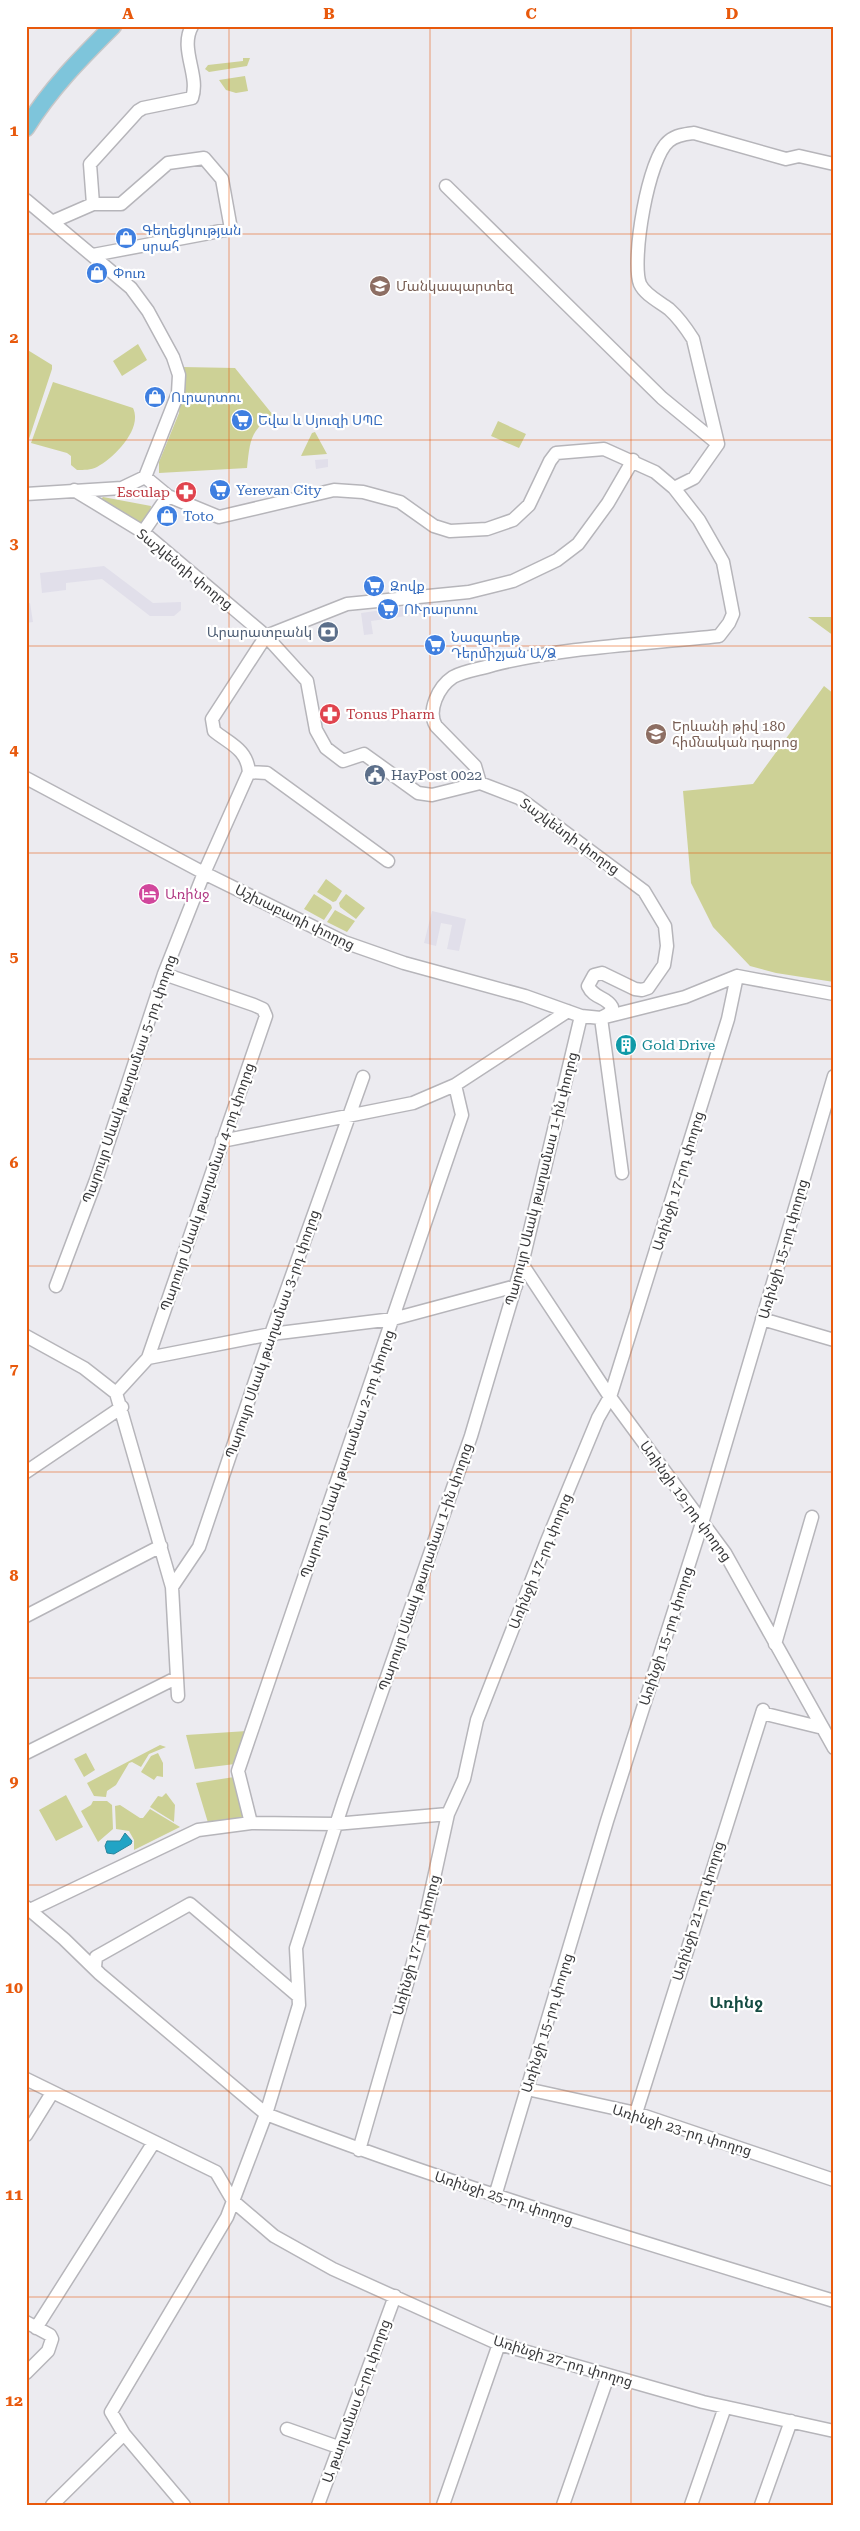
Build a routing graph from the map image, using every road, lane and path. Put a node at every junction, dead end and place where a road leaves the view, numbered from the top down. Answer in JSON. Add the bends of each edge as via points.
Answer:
{"nodes":[{"id":1,"x":113,"y":26,"type":"edge"},
{"id":2,"x":192,"y":26,"type":"edge"},
{"id":3,"x":26,"y":128,"type":"edge"},
{"id":4,"x":834,"y":164,"type":"edge"},
{"id":5,"x":446,"y":186,"type":"dead end"},
{"id":6,"x":26,"y":200,"type":"edge"},
{"id":7,"x":92,"y":204,"type":"junction"},
{"id":8,"x":54,"y":221,"type":"junction"},
{"id":9,"x":93,"y":255,"type":"junction"},
{"id":10,"x":718,"y":444,"type":"junction"},
{"id":11,"x":633,"y":460,"type":"junction"},
{"id":12,"x":145,"y":477,"type":"junction"},
{"id":13,"x":674,"y":488,"type":"junction"},
{"id":14,"x":74,"y":490,"type":"junction"},
{"id":15,"x":26,"y":494,"type":"edge"},
{"id":16,"x":168,"y":496,"type":"junction"},
{"id":17,"x":143,"y":532,"type":"junction"},
{"id":18,"x":266,"y":636,"type":"junction"},
{"id":19,"x":249,"y":772,"type":"junction"},
{"id":20,"x":26,"y":778,"type":"edge"},
{"id":21,"x":480,"y":783,"type":"junction"},
{"id":22,"x":388,"y":861,"type":"dead end"},
{"id":23,"x":204,"y":873,"type":"junction"},
{"id":24,"x":164,"y":974,"type":"junction"},
{"id":25,"x":737,"y":976,"type":"junction"},
{"id":26,"x":834,"y":994,"type":"edge"},
{"id":27,"x":568,"y":1011,"type":"junction"},
{"id":28,"x":581,"y":1016,"type":"junction"},
{"id":29,"x":601,"y":1018,"type":"junction"},
{"id":30,"x":834,"y":1076,"type":"edge"},
{"id":31,"x":362,"y":1077,"type":"dead end"},
{"id":32,"x":455,"y":1085,"type":"junction"},
{"id":33,"x":348,"y":1115,"type":"junction"},
{"id":34,"x":222,"y":1141,"type":"junction"},
{"id":35,"x":622,"y":1173,"type":"dead end"},
{"id":36,"x":522,"y":1264,"type":"junction"},
{"id":37,"x":56,"y":1286,"type":"dead end"},
{"id":38,"x":516,"y":1286,"type":"junction"},
{"id":39,"x":393,"y":1319,"type":"junction"},
{"id":40,"x":762,"y":1319,"type":"junction"},
{"id":41,"x":270,"y":1334,"type":"junction"},
{"id":42,"x":26,"y":1336,"type":"edge"},
{"id":43,"x":834,"y":1340,"type":"edge"},
{"id":44,"x":148,"y":1358,"type":"junction"},
{"id":45,"x":116,"y":1394,"type":"junction"},
{"id":46,"x":610,"y":1397,"type":"junction"},
{"id":47,"x":122,"y":1408,"type":"junction"},
{"id":48,"x":26,"y":1472,"type":"edge"},
{"id":49,"x":812,"y":1517,"type":"dead end"},
{"id":50,"x":703,"y":1520,"type":"junction"},
{"id":51,"x":161,"y":1546,"type":"junction"},
{"id":52,"x":172,"y":1587,"type":"junction"},
{"id":53,"x":26,"y":1616,"type":"edge"},
{"id":54,"x":775,"y":1644,"type":"junction"},
{"id":55,"x":176,"y":1678,"type":"junction"},
{"id":56,"x":178,"y":1696,"type":"dead end"},
{"id":57,"x":823,"y":1728,"type":"junction"},
{"id":58,"x":834,"y":1748,"type":"edge"},
{"id":59,"x":26,"y":1753,"type":"edge"},
{"id":60,"x":448,"y":1814,"type":"junction"},
{"id":61,"x":251,"y":1822,"type":"junction"},
{"id":62,"x":335,"y":1824,"type":"junction"},
{"id":63,"x":28,"y":1909,"type":"edge"},
{"id":64,"x":95,"y":1967,"type":"junction"},
{"id":65,"x":298,"y":1996,"type":"junction"},
{"id":66,"x":26,"y":2079,"type":"edge"},
{"id":67,"x":527,"y":2089,"type":"junction"},
{"id":68,"x":52,"y":2093,"type":"junction"},
{"id":69,"x":636,"y":2113,"type":"junction"},
{"id":70,"x":266,"y":2114,"type":"junction"},
{"id":71,"x":26,"y":2134,"type":"edge"},
{"id":72,"x":154,"y":2142,"type":"junction"},
{"id":73,"x":359,"y":2150,"type":"junction"},
{"id":74,"x":834,"y":2180,"type":"edge"},
{"id":75,"x":495,"y":2196,"type":"junction"},
{"id":76,"x":233,"y":2201,"type":"junction"},
{"id":77,"x":395,"y":2296,"type":"junction"},
{"id":78,"x":834,"y":2301,"type":"edge"},
{"id":79,"x":31,"y":2325,"type":"edge"},
{"id":80,"x":499,"y":2344,"type":"junction"},
{"id":81,"x":26,"y":2373,"type":"edge"},
{"id":82,"x":608,"y":2376,"type":"junction"},
{"id":83,"x":725,"y":2407,"type":"junction"},
{"id":84,"x":791,"y":2421,"type":"junction"},
{"id":85,"x":287,"y":2430,"type":"dead end"},
{"id":86,"x":834,"y":2431,"type":"edge"},
{"id":87,"x":124,"y":2434,"type":"junction"},
{"id":88,"x":338,"y":2447,"type":"junction"},
{"id":89,"x":52,"y":2505,"type":"edge"},
{"id":90,"x":184,"y":2505,"type":"edge"},
{"id":91,"x":318,"y":2505,"type":"edge"},
{"id":92,"x":443,"y":2505,"type":"edge"},
{"id":93,"x":563,"y":2505,"type":"edge"},
{"id":94,"x":691,"y":2505,"type":"edge"},
{"id":95,"x":760,"y":2505,"type":"edge"}],
"edges":[{"from":1,"to":3,"type":"main road","via":[[72,67]]},
{"from":2,"to":7,"type":"street","via":[[186,40],[192,70],[192,98],[138,111],[90,164]]},
{"from":4,"to":10,"type":"street","via":[[799,156],[786,159],[694,133],[668,141],[658,156],[644,200],[638,270],[640,286],[679,320],[693,339]]},
{"from":5,"to":10,"type":"street","via":[[662,398]]},
{"from":6,"to":8,"type":"street"},
{"from":7,"to":8,"type":"street"},
{"from":7,"to":9,"type":"street","via":[[121,204],[168,163],[204,158],[222,179],[231,229]]},
{"from":8,"to":9,"type":"street"},
{"from":9,"to":12,"type":"street","via":[[131,288],[148,311],[173,357],[178,375],[176,403]]},
{"from":10,"to":13,"type":"street","via":[[694,478]]},
{"from":11,"to":13,"type":"street"},
{"from":11,"to":16,"type":"street","via":[[595,448],[556,453],[529,505],[513,520],[487,529],[450,531],[434,526],[400,502],[363,492],[334,490],[219,517]]},
{"from":11,"to":18,"type":"street","via":[[608,503],[578,544],[558,560],[514,581],[469,592],[347,604]]},
{"from":12,"to":14,"type":"street","via":[[122,488]]},
{"from":12,"to":16,"type":"street"},
{"from":13,"to":21,"type":"street","via":[[699,520],[724,562],[733,614],[729,623],[719,636],[521,658],[454,677],[440,690],[431,712],[432,719],[475,766]]},
{"from":14,"to":15,"type":"street"},
{"from":14,"to":17,"type":"street","name":"Տաշկենդի փողոց"},
{"from":16,"to":17,"type":"street"},
{"from":17,"to":18,"type":"street","name":"Տաշկենդի փողոց"},
{"from":18,"to":19,"type":"street","via":[[212,719],[214,731],[246,758]]},
{"from":18,"to":21,"type":"street","name":"Տաշկենդի փողոց","via":[[307,681],[316,730],[326,748],[343,761],[364,754],[418,793],[432,795]]},
{"from":19,"to":22,"type":"street","via":[[267,773]]},
{"from":19,"to":23,"type":"street","name":"Պարույր Սևակ թաղամաս 5-րդ փողոց"},
{"from":20,"to":23,"type":"street","name":"Աշխաբադի փողոց"},
{"from":21,"to":29,"type":"street","name":"Տաշկենդի փողոց","via":[[519,798],[644,891],[665,926],[667,946],[664,965],[648,988],[635,989],[602,973],[594,975],[588,986],[591,994],[612,1007],[610,1013]]},
{"from":23,"to":24,"type":"street","name":"Պարույր Սևակ թաղամաս 5-րդ փողոց"},
{"from":23,"to":27,"type":"street","name":"Աշխաբադի փողոց","via":[[363,950]]},
{"from":24,"to":34,"type":"street","name":"Պարույր Սևակ թաղամաս 4-րդ փողոց","via":[[254,1005],[263,1009],[266,1016]]},
{"from":24,"to":37,"type":"street","name":"Պարույր Սևակ թաղամաս 5-րդ փողոց","via":[[96,1180]]},
{"from":25,"to":26,"type":"street"},
{"from":25,"to":29,"type":"street","name":"Աշխաբադի փողոց","via":[[685,997]]},
{"from":25,"to":46,"type":"street","name":"Առինջի 17-րդ փողոց","via":[[728,1019]]},
{"from":27,"to":28,"type":"street","name":"Աշխաբադի փողոց"},
{"from":27,"to":32,"type":"street"},
{"from":28,"to":29,"type":"street","name":"Աշխաբադի փողոց"},
{"from":28,"to":36,"type":"street","name":"Պարույր Սևակ թաղամաս 1-ին փողոց"},
{"from":29,"to":35,"type":"street"},
{"from":30,"to":40,"type":"street","name":"Առինջի 15-րդ փողոց"},
{"from":31,"to":33,"type":"street","name":"Պարույր Սևակ թաղամաս 3-րդ փողոց"},
{"from":32,"to":33,"type":"street","via":[[414,1103]]},
{"from":32,"to":39,"type":"street","name":"Պարույր Սևակ թաղամաս 2-րդ փողոց","via":[[462,1115]]},
{"from":33,"to":34,"type":"street"},
{"from":33,"to":41,"type":"street","name":"Պարույր Սևակ թաղամաս 3-րդ փողոց"},
{"from":34,"to":44,"type":"street","name":"Պարույր Սևակ թաղամաս 4-րդ փողոց"},
{"from":36,"to":38,"type":"street","name":"Պարույր Սևակ թաղամաս 1-ին փողոց"},
{"from":36,"to":46,"type":"street","name":"Առինջի 19-րդ փողոց"},
{"from":38,"to":39,"type":"street"},
{"from":38,"to":62,"type":"street","name":"Պարույր Սևակ թաղամաս 1-ին փողոց","via":[[470,1436]]},
{"from":39,"to":41,"type":"street"},
{"from":39,"to":61,"type":"street","name":"Պարույր Սևակ թաղամաս 2-րդ փողոց","via":[[238,1771]]},
{"from":40,"to":43,"type":"street"},
{"from":40,"to":50,"type":"street","name":"Առինջի 15-րդ փողոց"},
{"from":41,"to":44,"type":"street"},
{"from":41,"to":52,"type":"street","name":"Պարույր Սևակ թաղամաս 3-րդ փողոց","via":[[199,1547]]},
{"from":42,"to":45,"type":"street","via":[[84,1368]]},
{"from":44,"to":45,"type":"street"},
{"from":45,"to":47,"type":"street"},
{"from":46,"to":50,"type":"street","name":"Առինջի 19-րդ փողոց"},
{"from":46,"to":60,"type":"street","name":"Առինջի 17-րդ փողոց","via":[[598,1418],[497,1667],[477,1720],[464,1779]]},
{"from":47,"to":48,"type":"street"},
{"from":47,"to":51,"type":"street"},
{"from":49,"to":54,"type":"street"},
{"from":50,"to":54,"type":"street","name":"Առինջի 19-րդ փողոց"},
{"from":50,"to":67,"type":"street","name":"Առինջի 15-րդ փողոց"},
{"from":51,"to":52,"type":"street"},
{"from":51,"to":53,"type":"street"},
{"from":52,"to":55,"type":"street"},
{"from":54,"to":57,"type":"street","name":"Առինջի 19-րդ փողոց"},
{"from":55,"to":56,"type":"street"},
{"from":55,"to":59,"type":"street"},
{"from":57,"to":58,"type":"street","name":"Առինջի 19-րդ փողոց"},
{"from":57,"to":69,"type":"street","name":"Առինջի 21-րդ փողոց","via":[[762,1711]]},
{"from":60,"to":62,"type":"street"},
{"from":60,"to":73,"type":"street","name":"Առինջի 17-րդ փողոց","via":[[423,1928]]},
{"from":61,"to":62,"type":"street"},
{"from":61,"to":63,"type":"street","via":[[198,1830]]},
{"from":62,"to":65,"type":"street","name":"Պարույր Սևակ թաղամաս 1-ին փողոց","via":[[296,1948]]},
{"from":63,"to":64,"type":"street","name":"Առինջի 25-րդ փողոց"},
{"from":64,"to":65,"type":"street","via":[[96,1958],[190,1904]]},
{"from":64,"to":70,"type":"street","name":"Առինջի 25-րդ փողոց"},
{"from":65,"to":70,"type":"street","name":"Պարույր Սևակ թաղամաս 1-ին փողոց","via":[[299,2005]]},
{"from":66,"to":68,"type":"street","name":"Առինջի 27-րդ փողոց"},
{"from":67,"to":69,"type":"street","name":"Առինջի 23-րդ փողոց"},
{"from":67,"to":75,"type":"street","name":"Առինջի 15-րդ փողոց"},
{"from":68,"to":71,"type":"street"},
{"from":68,"to":72,"type":"street","name":"Առինջի 27-րդ փողոց"},
{"from":69,"to":74,"type":"street","name":"Առինջի 23-րդ փողոց"},
{"from":70,"to":73,"type":"street","name":"Առինջի 25-րդ փողոց"},
{"from":70,"to":76,"type":"street"},
{"from":72,"to":76,"type":"street","name":"Առինջի 27-րդ փողոց","via":[[216,2172]]},
{"from":72,"to":79,"type":"street"},
{"from":73,"to":75,"type":"street","name":"Առինջի 25-րդ փողոց"},
{"from":75,"to":78,"type":"street","name":"Առինջի 25-րդ փողոց"},
{"from":76,"to":77,"type":"street","name":"Առինջի 27-րդ փողոց","via":[[274,2236],[333,2269]]},
{"from":76,"to":87,"type":"street","via":[[227,2217],[111,2412]]},
{"from":77,"to":80,"type":"street","name":"Առինջի 27-րդ փողոց"},
{"from":77,"to":88,"type":"street","name":"Ա թաղամաս 6-րդ փողոց"},
{"from":79,"to":81,"type":"street","via":[[50,2335],[52,2344]]},
{"from":80,"to":82,"type":"street","name":"Առինջի 27-րդ փողոց"},
{"from":80,"to":92,"type":"street"},
{"from":82,"to":83,"type":"street","name":"Առինջի 27-րդ փողոց"},
{"from":82,"to":93,"type":"street"},
{"from":83,"to":84,"type":"street","name":"Առինջի 27-րդ փողոց"},
{"from":83,"to":94,"type":"street"},
{"from":84,"to":86,"type":"street","name":"Առինջի 27-րդ փողոց"},
{"from":84,"to":95,"type":"street"},
{"from":85,"to":88,"type":"street"},
{"from":87,"to":89,"type":"street"},
{"from":87,"to":90,"type":"street"},
{"from":88,"to":91,"type":"street","name":"Ա թաղամաս 6-րդ փողոց"}]}
